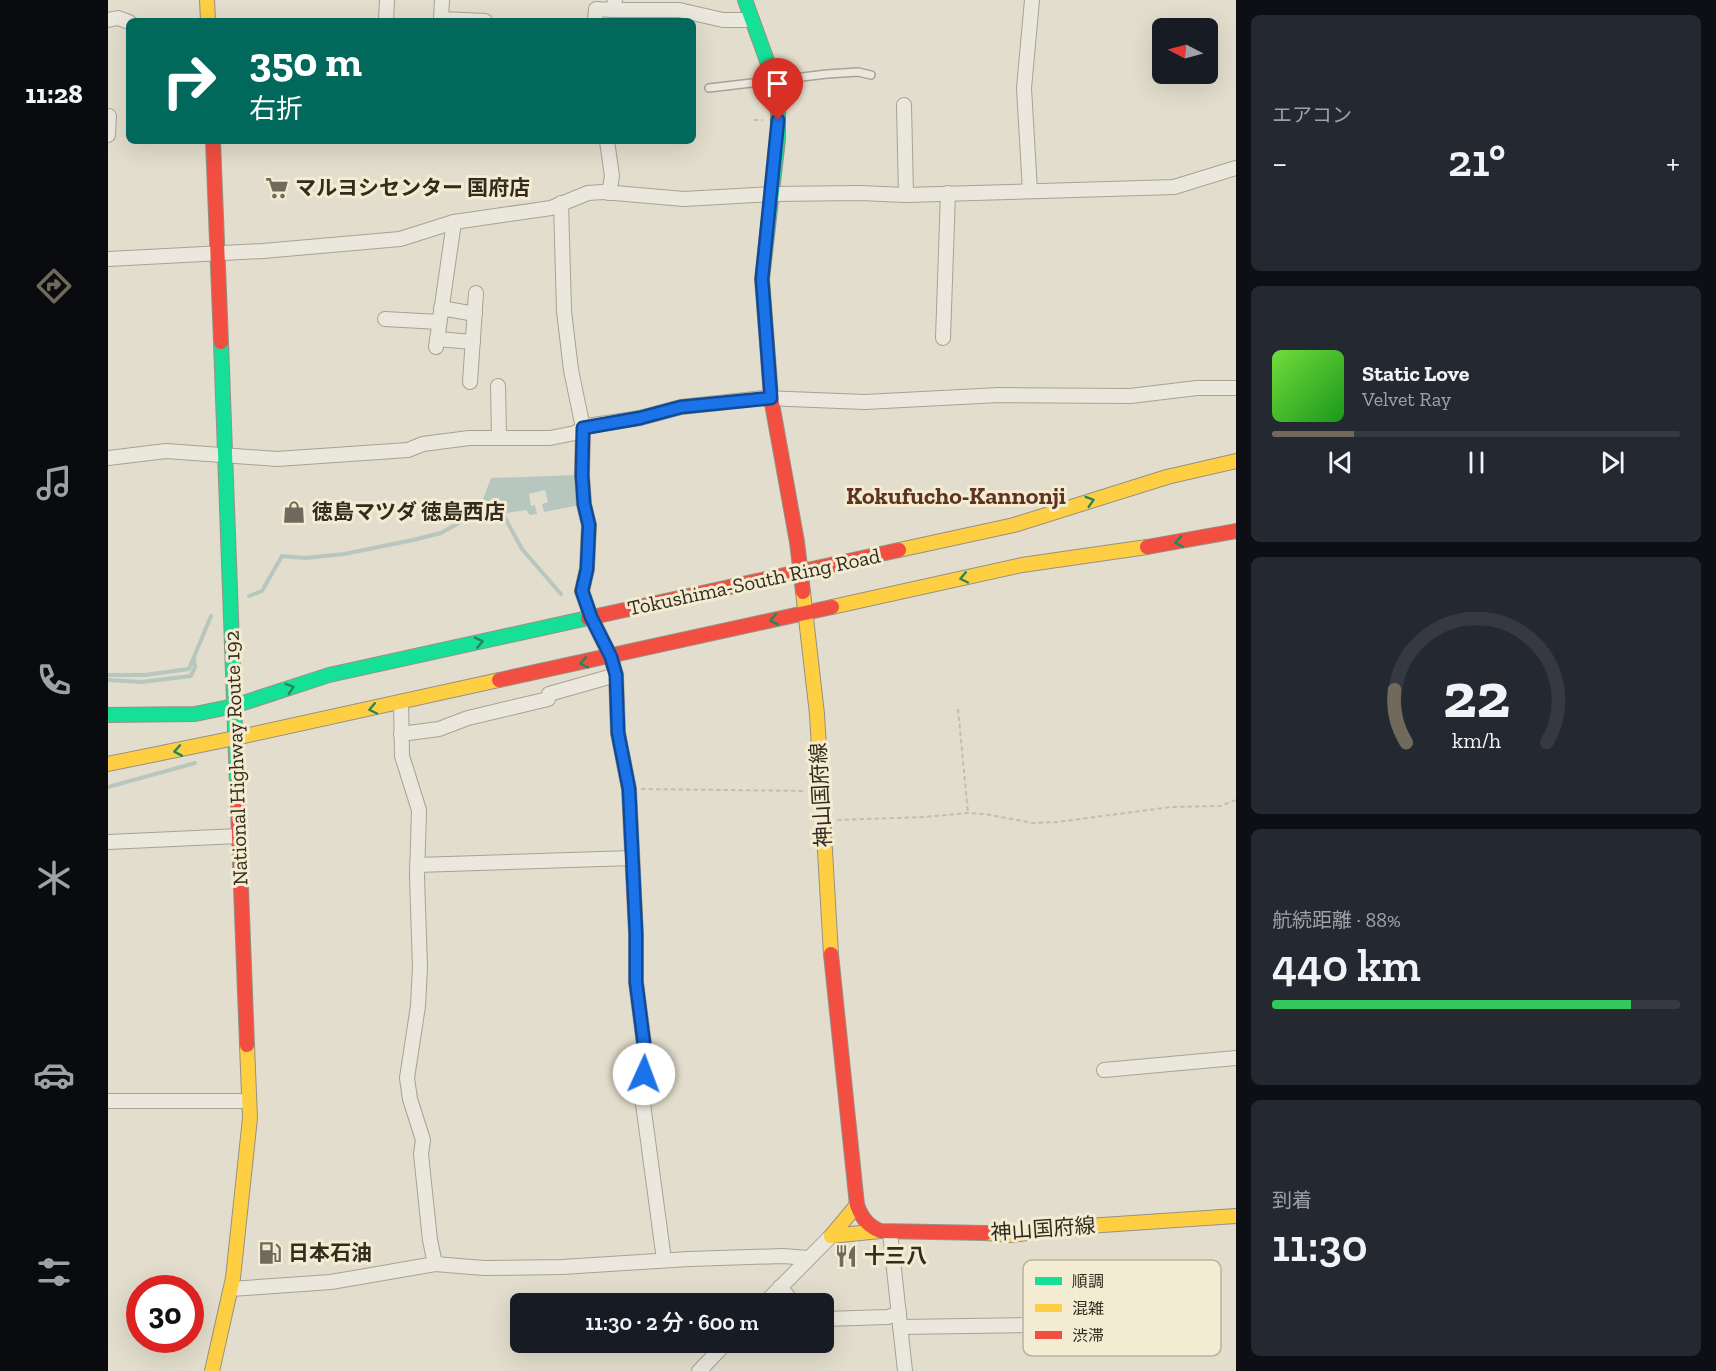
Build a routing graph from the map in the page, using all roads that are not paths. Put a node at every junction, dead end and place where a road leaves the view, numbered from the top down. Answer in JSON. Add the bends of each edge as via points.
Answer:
{"nodes":[{"id":1,"x":207,"y":0,"type":"edge"},
{"id":2,"x":387,"y":0,"type":"edge"},
{"id":3,"x":442,"y":0,"type":"edge"},
{"id":4,"x":745,"y":0,"type":"edge"},
{"id":5,"x":1032,"y":0,"type":"edge"},
{"id":6,"x":614,"y":5,"type":"edge"},
{"id":7,"x":208,"y":18,"type":"edge"},
{"id":8,"x":386,"y":18,"type":"edge"},
{"id":9,"x":441,"y":18,"type":"edge"},
{"id":10,"x":595,"y":18,"type":"edge"},
{"id":11,"x":108,"y":20,"type":"edge"},
{"id":12,"x":751,"y":20,"type":"junction"},
{"id":13,"x":126,"y":21,"type":"edge"},
{"id":14,"x":872,"y":75,"type":"dead end"},
{"id":15,"x":774,"y":80,"type":"junction"},
{"id":16,"x":709,"y":88,"type":"dead end"},
{"id":17,"x":904,"y":105,"type":"dead end"},
{"id":18,"x":109,"y":116,"type":"edge"},
{"id":19,"x":108,"y":135,"type":"edge"},
{"id":20,"x":213,"y":144,"type":"edge"},
{"id":21,"x":607,"y":144,"type":"edge"},
{"id":22,"x":1236,"y":168,"type":"edge"},
{"id":23,"x":1030,"y":191,"type":"junction"},
{"id":24,"x":609,"y":193,"type":"junction"},
{"id":25,"x":948,"y":193,"type":"junction"},
{"id":26,"x":771,"y":194,"type":"junction"},
{"id":27,"x":906,"y":195,"type":"junction"},
{"id":28,"x":561,"y":203,"type":"junction"},
{"id":29,"x":454,"y":222,"type":"junction"},
{"id":30,"x":218,"y":254,"type":"junction"},
{"id":31,"x":108,"y":260,"type":"edge"},
{"id":32,"x":476,"y":293,"type":"dead end"},
{"id":33,"x":441,"y":308,"type":"junction"},
{"id":34,"x":475,"y":314,"type":"junction"},
{"id":35,"x":385,"y":319,"type":"dead end"},
{"id":36,"x":439,"y":322,"type":"junction"},
{"id":37,"x":943,"y":338,"type":"dead end"},
{"id":38,"x":473,"y":342,"type":"junction"},
{"id":39,"x":470,"y":382,"type":"dead end"},
{"id":40,"x":498,"y":386,"type":"dead end"},
{"id":41,"x":1236,"y":388,"type":"edge"},
{"id":42,"x":771,"y":398,"type":"junction"},
{"id":43,"x":583,"y":428,"type":"junction"},
{"id":44,"x":499,"y":438,"type":"junction"},
{"id":45,"x":225,"y":457,"type":"junction"},
{"id":46,"x":108,"y":458,"type":"edge"},
{"id":47,"x":1236,"y":461,"type":"edge"},
{"id":48,"x":1236,"y":531,"type":"edge"},
{"id":49,"x":800,"y":573,"type":"junction"},
{"id":50,"x":805,"y":613,"type":"junction"},
{"id":51,"x":591,"y":617,"type":"junction"},
{"id":52,"x":611,"y":657,"type":"junction"},
{"id":53,"x":616,"y":675,"type":"junction"},
{"id":54,"x":401,"y":702,"type":"junction"},
{"id":55,"x":108,"y":704,"type":"edge"},
{"id":56,"x":234,"y":706,"type":"junction"},
{"id":57,"x":108,"y":715,"type":"edge"},
{"id":58,"x":129,"y":716,"type":"junction"},
{"id":59,"x":401,"y":734,"type":"junction"},
{"id":60,"x":235,"y":738,"type":"junction"},
{"id":61,"x":108,"y":764,"type":"edge"},
{"id":62,"x":239,"y":836,"type":"junction"},
{"id":63,"x":108,"y":842,"type":"edge"},
{"id":64,"x":632,"y":858,"type":"junction"},
{"id":65,"x":417,"y":865,"type":"junction"},
{"id":66,"x":1236,"y":1058,"type":"edge"},
{"id":67,"x":1104,"y":1070,"type":"dead end"},
{"id":68,"x":108,"y":1101,"type":"edge"},
{"id":69,"x":249,"y":1101,"type":"junction"},
{"id":70,"x":857,"y":1205,"type":"junction"},
{"id":71,"x":1236,"y":1216,"type":"edge"},
{"id":72,"x":885,"y":1232,"type":"junction"},
{"id":73,"x":831,"y":1236,"type":"junction"},
{"id":74,"x":808,"y":1258,"type":"junction"},
{"id":75,"x":664,"y":1260,"type":"junction"},
{"id":76,"x":435,"y":1264,"type":"junction"},
{"id":77,"x":780,"y":1287,"type":"junction"},
{"id":78,"x":231,"y":1289,"type":"junction"},
{"id":79,"x":774,"y":1293,"type":"edge"},
{"id":80,"x":785,"y":1293,"type":"edge"},
{"id":81,"x":834,"y":1319,"type":"edge"},
{"id":82,"x":900,"y":1320,"type":"junction"},
{"id":83,"x":1023,"y":1325,"type":"edge"},
{"id":84,"x":716,"y":1353,"type":"edge"},
{"id":85,"x":212,"y":1371,"type":"edge"},
{"id":86,"x":699,"y":1371,"type":"edge"},
{"id":87,"x":905,"y":1371,"type":"edge"}],
"edges":[{"from":1,"to":7,"type":"main road"},
{"from":2,"to":8,"type":"street"},
{"from":3,"to":9,"type":"street"},
{"from":4,"to":12,"type":"main road","name":"神山国府線"},
{"from":5,"to":23,"type":"street","via":[[1024,88]]},
{"from":6,"to":10,"type":"street","via":[[596,9]]},
{"from":6,"to":12,"type":"street","via":[[679,10],[723,20]]},
{"from":11,"to":13,"type":"street"},
{"from":12,"to":15,"type":"main road","name":"神山国府線"},
{"from":14,"to":15,"type":"lane","via":[[858,72]]},
{"from":15,"to":16,"type":"lane"},
{"from":15,"to":26,"type":"main road","name":"神山国府線","via":[[778,120]]},
{"from":17,"to":27,"type":"street"},
{"from":18,"to":19,"type":"street"},
{"from":20,"to":30,"type":"main road","name":"National Highway Route 192"},
{"from":21,"to":24,"type":"street","via":[[612,176]]},
{"from":22,"to":23,"type":"street","via":[[1174,187]]},
{"from":23,"to":25,"type":"street"},
{"from":24,"to":26,"type":"street","via":[[684,199]]},
{"from":24,"to":28,"type":"street","via":[[588,193]]},
{"from":25,"to":27,"type":"street"},
{"from":25,"to":37,"type":"street"},
{"from":26,"to":27,"type":"street"},
{"from":26,"to":42,"type":"main road","name":"神山国府線","via":[[762,279]]},
{"from":28,"to":29,"type":"street"},
{"from":28,"to":43,"type":"street","via":[[564,311]]},
{"from":29,"to":30,"type":"street","via":[[400,239]]},
{"from":29,"to":33,"type":"street"},
{"from":30,"to":31,"type":"street"},
{"from":30,"to":45,"type":"main road","name":"National Highway Route 192"},
{"from":32,"to":34,"type":"street"},
{"from":33,"to":34,"type":"street"},
{"from":33,"to":36,"type":"street"},
{"from":34,"to":38,"type":"street"},
{"from":35,"to":36,"type":"street"},
{"from":36,"to":38,"type":"street","via":[[436,343]]},
{"from":38,"to":39,"type":"street"},
{"from":40,"to":44,"type":"street"},
{"from":41,"to":42,"type":"street","via":[[1130,396],[999,395],[865,402]]},
{"from":42,"to":43,"type":"street","via":[[681,407]]},
{"from":42,"to":49,"type":"main road","name":"神山国府線"},
{"from":43,"to":44,"type":"street","via":[[550,438]]},
{"from":43,"to":51,"type":"street","via":[[582,475],[589,525],[582,591]]},
{"from":44,"to":45,"type":"street","via":[[423,444],[408,450],[276,459]]},
{"from":45,"to":46,"type":"street","via":[[166,452]]},
{"from":45,"to":56,"type":"main road","name":"National Highway Route 192"},
{"from":49,"to":47,"type":"main road","name":"Tokushima-South Ring Road","one_way":true,"via":[[1014,525],[1167,477]]},
{"from":48,"to":50,"type":"main road","name":"Tokushima-South Ring Road","one_way":true,"via":[[1022,565]]},
{"from":49,"to":50,"type":"main road","name":"神山国府線"},
{"from":49,"to":51,"type":"main road","name":"Tokushima-South Ring Road"},
{"from":50,"to":52,"type":"main road","name":"Tokushima-South Ring Road","one_way":true},
{"from":50,"to":70,"type":"main road","name":"神山国府線","via":[[817,714],[829,932]]},
{"from":51,"to":52,"type":"street"},
{"from":56,"to":51,"type":"main road","name":"Tokushima-South Ring Road","one_way":true,"via":[[328,675]]},
{"from":52,"to":53,"type":"street"},
{"from":52,"to":54,"type":"main road","name":"Tokushima-South Ring Road","one_way":true},
{"from":53,"to":59,"type":"street","via":[[549,694],[548,699],[439,729]]},
{"from":53,"to":64,"type":"street","via":[[618,733],[629,789]]},
{"from":54,"to":59,"type":"street"},
{"from":54,"to":60,"type":"main road","name":"Tokushima-South Ring Road","one_way":true},
{"from":55,"to":58,"type":"main road"},
{"from":56,"to":58,"type":"main road","name":"Tokushima-South Ring Road","via":[[195,714]]},
{"from":56,"to":60,"type":"main road","name":"National Highway Route 192"},
{"from":57,"to":58,"type":"main road","name":"Tokushima-South Ring Road"},
{"from":59,"to":65,"type":"street","via":[[402,756],[419,810]]},
{"from":60,"to":61,"type":"main road","name":"Tokushima-South Ring Road","one_way":true},
{"from":60,"to":62,"type":"main road","name":"National Highway Route 192"},
{"from":62,"to":63,"type":"street"},
{"from":62,"to":69,"type":"main road","name":"National Highway Route 192"},
{"from":64,"to":65,"type":"street"},
{"from":64,"to":75,"type":"street","via":[[636,982],[645,1052],[642,1096]]},
{"from":65,"to":76,"type":"street","via":[[420,967],[407,1078],[423,1140]]},
{"from":66,"to":67,"type":"street"},
{"from":68,"to":69,"type":"street"},
{"from":69,"to":78,"type":"main road","name":"National Highway Route 192"},
{"from":70,"to":72,"type":"main road","via":[[870,1226]]},
{"from":70,"to":73,"type":"main road"},
{"from":71,"to":72,"type":"main road","name":"神山国府線","via":[[1012,1235]]},
{"from":72,"to":73,"type":"main road","name":"神山国府線"},
{"from":72,"to":82,"type":"street"},
{"from":73,"to":74,"type":"street"},
{"from":74,"to":75,"type":"street"},
{"from":74,"to":77,"type":"street"},
{"from":75,"to":76,"type":"street","via":[[562,1267]]},
{"from":76,"to":78,"type":"street","via":[[331,1282]]},
{"from":77,"to":79,"type":"street"},
{"from":77,"to":80,"type":"street"},
{"from":78,"to":85,"type":"main road","name":"National Highway Route 192"},
{"from":81,"to":82,"type":"street"},
{"from":82,"to":83,"type":"street"},
{"from":82,"to":87,"type":"street"},
{"from":84,"to":86,"type":"street"}]}
